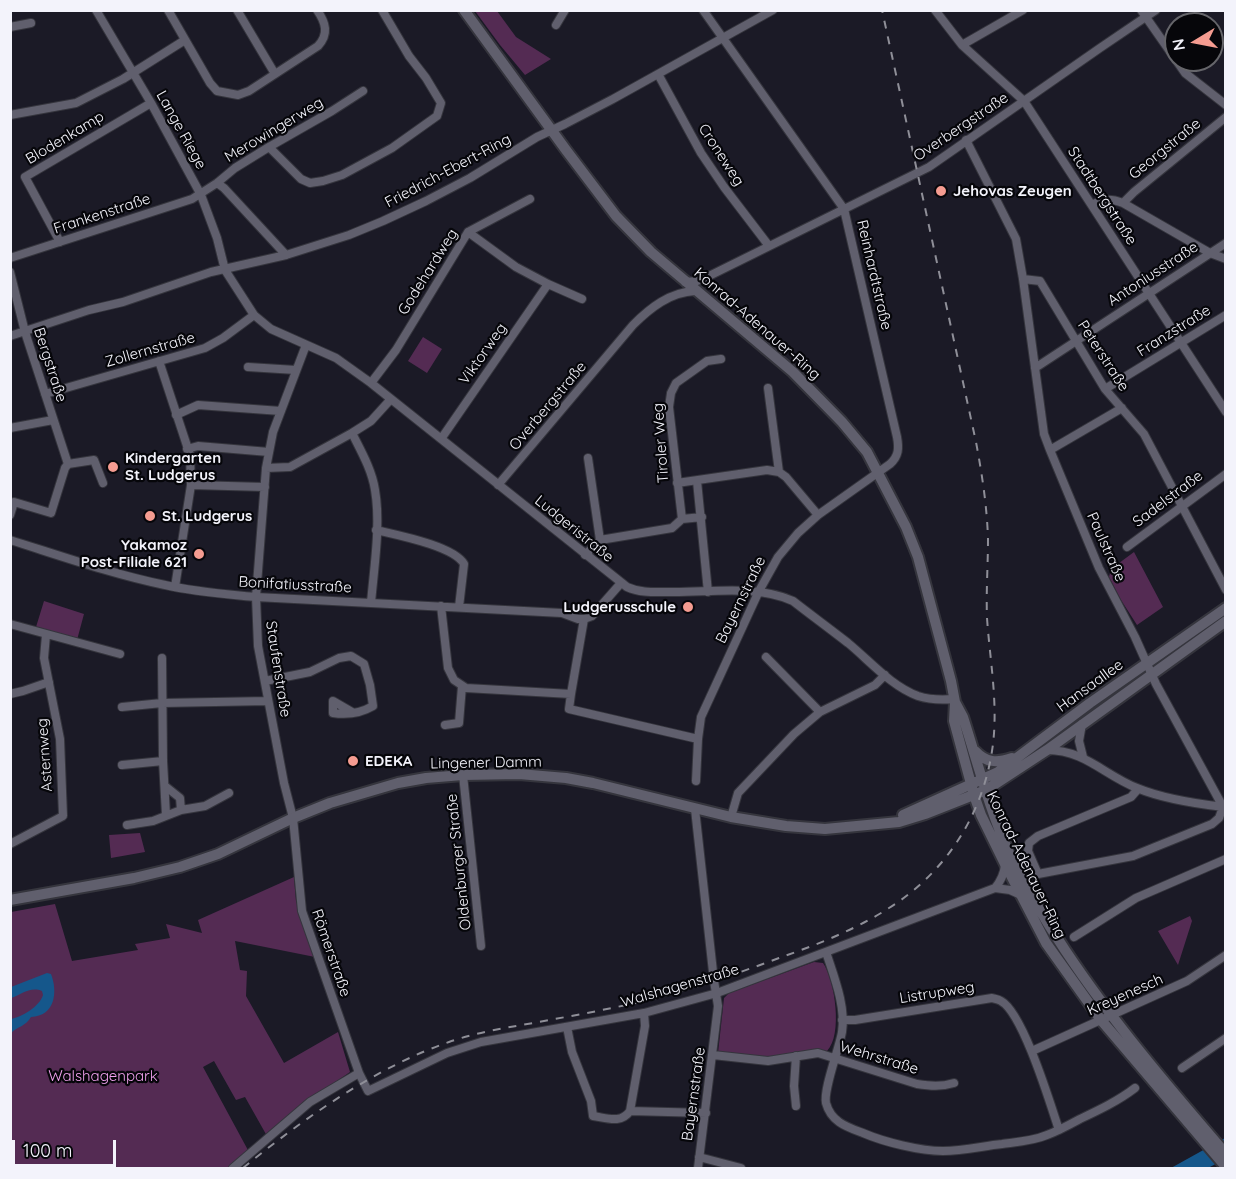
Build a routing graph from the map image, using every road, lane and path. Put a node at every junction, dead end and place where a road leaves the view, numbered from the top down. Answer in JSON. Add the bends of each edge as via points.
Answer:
{"nodes":[{"id":1,"x":96,"y":10,"type":"edge"},
{"id":2,"x":168,"y":10,"type":"edge"},
{"id":3,"x":237,"y":10,"type":"edge"},
{"id":4,"x":317,"y":10,"type":"edge"},
{"id":5,"x":382,"y":10,"type":"edge"},
{"id":6,"x":464,"y":10,"type":"edge"},
{"id":7,"x":565,"y":10,"type":"edge"},
{"id":8,"x":703,"y":10,"type":"edge"},
{"id":9,"x":773,"y":10,"type":"edge"},
{"id":10,"x":935,"y":10,"type":"edge"},
{"id":11,"x":1023,"y":10,"type":"edge"},
{"id":12,"x":1156,"y":10,"type":"edge"},
{"id":13,"x":1144,"y":14,"type":"edge"},
{"id":14,"x":31,"y":23,"type":"dead end"},
{"id":15,"x":556,"y":25,"type":"dead end"},
{"id":16,"x":10,"y":27,"type":"edge"},
{"id":17,"x":722,"y":38,"type":"junction"},
{"id":18,"x":185,"y":40,"type":"junction"},
{"id":19,"x":962,"y":45,"type":"junction"},
{"id":20,"x":133,"y":72,"type":"junction"},
{"id":21,"x":275,"y":74,"type":"junction"},
{"id":22,"x":658,"y":74,"type":"junction"},
{"id":23,"x":363,"y":91,"type":"dead end"},
{"id":24,"x":1024,"y":101,"type":"junction"},
{"id":25,"x":151,"y":103,"type":"junction"},
{"id":26,"x":1226,"y":105,"type":"edge"},
{"id":27,"x":10,"y":115,"type":"edge"},
{"id":28,"x":1226,"y":117,"type":"edge"},
{"id":29,"x":551,"y":130,"type":"junction"},
{"id":30,"x":966,"y":140,"type":"junction"},
{"id":31,"x":269,"y":147,"type":"junction"},
{"id":32,"x":217,"y":183,"type":"junction"},
{"id":33,"x":201,"y":195,"type":"junction"},
{"id":34,"x":530,"y":199,"type":"dead end"},
{"id":35,"x":1124,"y":203,"type":"junction"},
{"id":36,"x":1092,"y":205,"type":"junction"},
{"id":37,"x":844,"y":209,"type":"junction"},
{"id":38,"x":468,"y":232,"type":"junction"},
{"id":39,"x":60,"y":242,"type":"junction"},
{"id":40,"x":1226,"y":243,"type":"edge"},
{"id":41,"x":769,"y":246,"type":"junction"},
{"id":42,"x":1210,"y":253,"type":"junction"},
{"id":43,"x":286,"y":255,"type":"junction"},
{"id":44,"x":10,"y":258,"type":"edge"},
{"id":45,"x":1226,"y":259,"type":"edge"},
{"id":46,"x":225,"y":270,"type":"junction"},
{"id":47,"x":10,"y":272,"type":"edge"},
{"id":48,"x":675,"y":273,"type":"junction"},
{"id":49,"x":705,"y":278,"type":"junction"},
{"id":50,"x":1023,"y":279,"type":"junction"},
{"id":51,"x":686,"y":282,"type":"junction"},
{"id":52,"x":548,"y":284,"type":"junction"},
{"id":53,"x":1149,"y":292,"type":"junction"},
{"id":54,"x":699,"y":294,"type":"junction"},
{"id":55,"x":671,"y":296,"type":"junction"},
{"id":56,"x":582,"y":299,"type":"dead end"},
{"id":57,"x":254,"y":315,"type":"junction"},
{"id":58,"x":1226,"y":315,"type":"edge"},
{"id":59,"x":25,"y":332,"type":"junction"},
{"id":60,"x":10,"y":336,"type":"edge"},
{"id":61,"x":1077,"y":341,"type":"junction"},
{"id":62,"x":1182,"y":343,"type":"junction"},
{"id":63,"x":306,"y":345,"type":"junction"},
{"id":64,"x":721,"y":359,"type":"dead end"},
{"id":65,"x":159,"y":361,"type":"junction"},
{"id":66,"x":248,"y":368,"type":"dead end"},
{"id":67,"x":1035,"y":368,"type":"junction"},
{"id":68,"x":296,"y":370,"type":"junction"},
{"id":69,"x":371,"y":383,"type":"junction"},
{"id":70,"x":768,"y":388,"type":"dead end"},
{"id":71,"x":1105,"y":389,"type":"junction"},
{"id":72,"x":45,"y":394,"type":"junction"},
{"id":73,"x":391,"y":399,"type":"junction"},
{"id":74,"x":1122,"y":408,"type":"junction"},
{"id":75,"x":281,"y":411,"type":"junction"},
{"id":76,"x":1226,"y":412,"type":"edge"},
{"id":77,"x":176,"y":415,"type":"junction"},
{"id":78,"x":53,"y":420,"type":"junction"},
{"id":79,"x":10,"y":428,"type":"edge"},
{"id":80,"x":352,"y":433,"type":"junction"},
{"id":81,"x":441,"y":439,"type":"junction"},
{"id":82,"x":187,"y":449,"type":"junction"},
{"id":83,"x":1050,"y":450,"type":"junction"},
{"id":84,"x":269,"y":453,"type":"junction"},
{"id":85,"x":588,"y":458,"type":"dead end"},
{"id":86,"x":68,"y":464,"type":"junction"},
{"id":87,"x":266,"y":468,"type":"junction"},
{"id":88,"x":779,"y":472,"type":"junction"},
{"id":89,"x":879,"y":472,"type":"junction"},
{"id":90,"x":1226,"y":474,"type":"edge"},
{"id":91,"x":697,"y":480,"type":"junction"},
{"id":92,"x":103,"y":483,"type":"dead end"},
{"id":93,"x":677,"y":483,"type":"junction"},
{"id":94,"x":191,"y":485,"type":"junction"},
{"id":95,"x":498,"y":485,"type":"junction"},
{"id":96,"x":265,"y":487,"type":"junction"},
{"id":97,"x":1182,"y":506,"type":"junction"},
{"id":98,"x":10,"y":515,"type":"edge"},
{"id":99,"x":818,"y":515,"type":"junction"},
{"id":100,"x":702,"y":517,"type":"junction"},
{"id":101,"x":682,"y":519,"type":"junction"},
{"id":102,"x":376,"y":530,"type":"junction"},
{"id":103,"x":10,"y":540,"type":"edge"},
{"id":104,"x":600,"y":540,"type":"junction"},
{"id":105,"x":1127,"y":547,"type":"dead end"},
{"id":106,"x":585,"y":555,"type":"junction"},
{"id":107,"x":621,"y":583,"type":"junction"},
{"id":108,"x":175,"y":587,"type":"junction"},
{"id":109,"x":1226,"y":590,"type":"edge"},
{"id":110,"x":759,"y":591,"type":"junction"},
{"id":111,"x":708,"y":592,"type":"junction"},
{"id":112,"x":256,"y":597,"type":"junction"},
{"id":113,"x":371,"y":603,"type":"junction"},
{"id":114,"x":441,"y":606,"type":"junction"},
{"id":115,"x":459,"y":607,"type":"junction"},
{"id":116,"x":1226,"y":608,"type":"edge"},
{"id":117,"x":584,"y":619,"type":"junction"},
{"id":118,"x":1226,"y":621,"type":"edge"},
{"id":119,"x":10,"y":624,"type":"edge"},
{"id":120,"x":46,"y":634,"type":"junction"},
{"id":121,"x":120,"y":654,"type":"dead end"},
{"id":122,"x":766,"y":657,"type":"dead end"},
{"id":123,"x":162,"y":658,"type":"dead end"},
{"id":124,"x":1147,"y":663,"type":"junction"},
{"id":125,"x":1152,"y":674,"type":"junction"},
{"id":126,"x":885,"y":675,"type":"junction"},
{"id":127,"x":265,"y":681,"type":"junction"},
{"id":128,"x":49,"y":682,"type":"junction"},
{"id":129,"x":462,"y":686,"type":"junction"},
{"id":130,"x":10,"y":694,"type":"edge"},
{"id":131,"x":571,"y":694,"type":"junction"},
{"id":132,"x":955,"y":700,"type":"junction"},
{"id":133,"x":268,"y":701,"type":"junction"},
{"id":134,"x":162,"y":703,"type":"junction"},
{"id":135,"x":122,"y":707,"type":"dead end"},
{"id":136,"x":352,"y":712,"type":"dead end"},
{"id":137,"x":820,"y":712,"type":"junction"},
{"id":138,"x":1082,"y":724,"type":"junction"},
{"id":139,"x":445,"y":726,"type":"dead end"},
{"id":140,"x":698,"y":740,"type":"junction"},
{"id":141,"x":974,"y":750,"type":"junction"},
{"id":142,"x":1047,"y":750,"type":"junction"},
{"id":143,"x":1021,"y":755,"type":"junction"},
{"id":144,"x":1083,"y":757,"type":"junction"},
{"id":145,"x":163,"y":761,"type":"junction"},
{"id":146,"x":122,"y":765,"type":"dead end"},
{"id":147,"x":463,"y":775,"type":"junction"},
{"id":148,"x":696,"y":781,"type":"dead end"},
{"id":149,"x":985,"y":785,"type":"junction"},
{"id":150,"x":165,"y":786,"type":"junction"},
{"id":151,"x":1138,"y":789,"type":"junction"},
{"id":152,"x":972,"y":790,"type":"junction"},
{"id":153,"x":229,"y":793,"type":"dead end"},
{"id":154,"x":1224,"y":807,"type":"edge"},
{"id":155,"x":695,"y":809,"type":"junction"},
{"id":156,"x":181,"y":810,"type":"junction"},
{"id":157,"x":166,"y":815,"type":"junction"},
{"id":158,"x":731,"y":817,"type":"junction"},
{"id":159,"x":293,"y":818,"type":"junction"},
{"id":160,"x":127,"y":825,"type":"dead end"},
{"id":161,"x":10,"y":844,"type":"edge"},
{"id":162,"x":1226,"y":859,"type":"edge"},
{"id":163,"x":1005,"y":864,"type":"junction"},
{"id":164,"x":995,"y":888,"type":"junction"},
{"id":165,"x":1021,"y":896,"type":"junction"},
{"id":166,"x":10,"y":900,"type":"edge"},
{"id":167,"x":1074,"y":936,"type":"dead end"},
{"id":168,"x":481,"y":946,"type":"dead end"},
{"id":169,"x":826,"y":952,"type":"junction"},
{"id":170,"x":1226,"y":955,"type":"edge"},
{"id":171,"x":717,"y":993,"type":"junction"},
{"id":172,"x":645,"y":1013,"type":"junction"},
{"id":173,"x":1107,"y":1018,"type":"junction"},
{"id":174,"x":843,"y":1020,"type":"junction"},
{"id":175,"x":567,"y":1027,"type":"junction"},
{"id":176,"x":1226,"y":1038,"type":"edge"},
{"id":177,"x":1032,"y":1051,"type":"junction"},
{"id":178,"x":713,"y":1055,"type":"junction"},
{"id":179,"x":796,"y":1056,"type":"junction"},
{"id":180,"x":836,"y":1059,"type":"junction"},
{"id":181,"x":1182,"y":1068,"type":"dead end"},
{"id":182,"x":359,"y":1073,"type":"junction"},
{"id":183,"x":954,"y":1083,"type":"dead end"},
{"id":184,"x":1135,"y":1088,"type":"dead end"},
{"id":185,"x":368,"y":1091,"type":"joint"},
{"id":186,"x":796,"y":1106,"type":"dead end"},
{"id":187,"x":630,"y":1111,"type":"junction"},
{"id":188,"x":706,"y":1113,"type":"junction"},
{"id":189,"x":1059,"y":1130,"type":"junction"},
{"id":190,"x":1203,"y":1134,"type":"junction"},
{"id":191,"x":1226,"y":1154,"type":"edge"},
{"id":192,"x":699,"y":1157,"type":"junction"},
{"id":193,"x":1226,"y":1167,"type":"edge"},
{"id":194,"x":233,"y":1168,"type":"edge"},
{"id":195,"x":698,"y":1168,"type":"edge"},
{"id":196,"x":741,"y":1168,"type":"edge"}],
"edges":[{"from":1,"to":20,"type":"street","name":"Lange Riege"},
{"from":2,"to":18,"type":"street"},
{"from":3,"to":21,"type":"street"},
{"from":4,"to":21,"type":"street","via":[[326,27],[323,40]]},
{"from":5,"to":31,"type":"street","via":[[441,103],[437,116],[392,148],[323,181],[310,183],[302,179]]},
{"from":6,"to":29,"type":"main road","name":"Konrad-Adenauer-Ring"},
{"from":7,"to":15,"type":"street"},
{"from":8,"to":17,"type":"street","name":"Reinhardtstraße"},
{"from":9,"to":17,"type":"street","name":"Friedrich-Ebert-Ring"},
{"from":10,"to":19,"type":"street","name":"Stadtbergstraße"},
{"from":11,"to":19,"type":"street"},
{"from":12,"to":13,"type":"street","name":"Overbergstraße"},
{"from":13,"to":24,"type":"street","name":"Overbergstraße"},
{"from":13,"to":26,"type":"street","via":[[1185,73]]},
{"from":14,"to":16,"type":"street"},
{"from":17,"to":22,"type":"street","name":"Friedrich-Ebert-Ring"},
{"from":17,"to":37,"type":"street","name":"Reinhardtstraße"},
{"from":18,"to":20,"type":"street"},
{"from":18,"to":21,"type":"street","via":[[217,91],[238,95]]},
{"from":19,"to":24,"type":"street","name":"Stadtbergstraße"},
{"from":20,"to":25,"type":"street","name":"Lange Riege"},
{"from":20,"to":27,"type":"street","via":[[76,104]]},
{"from":22,"to":29,"type":"street","name":"Friedrich-Ebert-Ring"},
{"from":22,"to":41,"type":"street","name":"Croneweg","via":[[701,153]]},
{"from":23,"to":31,"type":"street","name":"Merowingerweg"},
{"from":24,"to":30,"type":"street","name":"Overbergstraße"},
{"from":24,"to":36,"type":"street","name":"Stadtbergstraße"},
{"from":25,"to":33,"type":"street","name":"Lange Riege"},
{"from":25,"to":39,"type":"street","name":"Blodenkamp","via":[[25,177]]},
{"from":28,"to":35,"type":"street","name":"Georgstraße"},
{"from":29,"to":43,"type":"street","name":"Friedrich-Ebert-Ring","via":[[426,201],[359,231]]},
{"from":29,"to":48,"type":"main road","name":"Konrad-Adenauer-Ring","via":[[616,216]]},
{"from":30,"to":37,"type":"street","name":"Overbergstraße","via":[[929,167]]},
{"from":30,"to":50,"type":"street","via":[[1016,239]]},
{"from":31,"to":32,"type":"street","name":"Merowingerweg"},
{"from":32,"to":33,"type":"street","name":"Merowingerweg"},
{"from":32,"to":43,"type":"street"},
{"from":33,"to":39,"type":"street","name":"Frankenstraße"},
{"from":33,"to":46,"type":"street","name":"Lange Riege"},
{"from":34,"to":38,"type":"street","name":"Godehardweg"},
{"from":35,"to":36,"type":"street","via":[[1107,199]]},
{"from":35,"to":42,"type":"street"},
{"from":36,"to":53,"type":"street","name":"Stadtbergstraße"},
{"from":37,"to":41,"type":"street","name":"Overbergstraße"},
{"from":37,"to":89,"type":"street","name":"Reinhardtstraße","via":[[898,444],[897,457]]},
{"from":38,"to":52,"type":"street","via":[[516,267]]},
{"from":38,"to":69,"type":"street","name":"Godehardweg"},
{"from":39,"to":44,"type":"street","name":"Frankenstraße"},
{"from":40,"to":42,"type":"street","name":"Antoniusstraße"},
{"from":41,"to":49,"type":"street","name":"Overbergstraße"},
{"from":42,"to":45,"type":"street"},
{"from":42,"to":53,"type":"street","name":"Antoniusstraße"},
{"from":43,"to":46,"type":"street","name":"Friedrich-Ebert-Ring"},
{"from":46,"to":57,"type":"street","name":"Ludgeristraße"},
{"from":46,"to":59,"type":"street","name":"Friedrich-Ebert-Ring"},
{"from":47,"to":59,"type":"street","name":"Bergstraße"},
{"from":48,"to":51,"type":"main road","name":"Konrad-Adenauer-Ring"},
{"from":48,"to":55,"type":"street","via":[[677,284]]},
{"from":49,"to":51,"type":"street","name":"Overbergstraße"},
{"from":49,"to":54,"type":"street"},
{"from":50,"to":61,"type":"street","name":"Peterstraße","via":[[1040,281]]},
{"from":50,"to":67,"type":"street","name":"Paulstraße"},
{"from":51,"to":54,"type":"main road","name":"Konrad-Adenauer-Ring"},
{"from":52,"to":56,"type":"street"},
{"from":52,"to":81,"type":"street","name":"Viktorweg"},
{"from":53,"to":61,"type":"street","name":"Antoniusstraße"},
{"from":53,"to":62,"type":"street","name":"Stadtbergstraße"},
{"from":54,"to":55,"type":"street","name":"Overbergstraße","via":[[685,291]]},
{"from":54,"to":89,"type":"main road","name":"Konrad-Adenauer-Ring","via":[[818,396],[867,452]]},
{"from":55,"to":95,"type":"street","name":"Overbergstraße","via":[[633,325]]},
{"from":57,"to":63,"type":"street","name":"Ludgeristraße","via":[[271,329]]},
{"from":57,"to":65,"type":"street","name":"Zollernstraße","via":[[205,348]]},
{"from":58,"to":62,"type":"street","name":"Franzstraße"},
{"from":59,"to":60,"type":"street","name":"Friedrich-Ebert-Ring"},
{"from":59,"to":72,"type":"street","name":"Bergstraße"},
{"from":61,"to":67,"type":"street","name":"Antoniusstraße"},
{"from":61,"to":71,"type":"street","name":"Peterstraße"},
{"from":62,"to":71,"type":"street","name":"Franzstraße"},
{"from":62,"to":76,"type":"street","name":"Stadtbergstraße"},
{"from":63,"to":68,"type":"street","name":"Staufenstraße"},
{"from":63,"to":69,"type":"street","name":"Ludgeristraße","via":[[336,358]]},
{"from":64,"to":93,"type":"street","name":"Tiroler Weg","via":[[707,361],[676,383],[672,393],[669,407]]},
{"from":65,"to":72,"type":"street","name":"Zollernstraße"},
{"from":65,"to":77,"type":"street"},
{"from":66,"to":68,"type":"street"},
{"from":67,"to":83,"type":"street","name":"Paulstraße","via":[[1044,434]]},
{"from":68,"to":75,"type":"street","name":"Staufenstraße"},
{"from":69,"to":73,"type":"street","name":"Ludgeristraße"},
{"from":70,"to":88,"type":"street"},
{"from":71,"to":74,"type":"street","name":"Peterstraße"},
{"from":72,"to":78,"type":"street","name":"Bergstraße"},
{"from":73,"to":80,"type":"street"},
{"from":73,"to":81,"type":"street","name":"Ludgeristraße"},
{"from":74,"to":83,"type":"street"},
{"from":74,"to":97,"type":"street","name":"Peterstraße","via":[[1144,434]]},
{"from":75,"to":77,"type":"street","via":[[198,405]]},
{"from":75,"to":84,"type":"street","name":"Staufenstraße"},
{"from":77,"to":82,"type":"street"},
{"from":78,"to":79,"type":"street"},
{"from":78,"to":86,"type":"street","name":"Bergstraße"},
{"from":80,"to":87,"type":"street","via":[[290,467]]},
{"from":80,"to":102,"type":"street","via":[[375,488]]},
{"from":81,"to":95,"type":"street","name":"Ludgeristraße"},
{"from":82,"to":84,"type":"street","via":[[198,446]]},
{"from":82,"to":94,"type":"street"},
{"from":83,"to":124,"type":"street","name":"Paulstraße","via":[[1099,568]]},
{"from":84,"to":87,"type":"street","name":"Staufenstraße"},
{"from":85,"to":104,"type":"street"},
{"from":86,"to":92,"type":"street","via":[[94,460]]},
{"from":86,"to":98,"type":"street","via":[[51,513],[14,502]]},
{"from":87,"to":96,"type":"street","name":"Staufenstraße"},
{"from":88,"to":91,"type":"street","via":[[767,470]]},
{"from":88,"to":99,"type":"street"},
{"from":89,"to":99,"type":"street","name":"Bayernstraße"},
{"from":89,"to":132,"type":"main road","name":"Konrad-Adenauer-Ring","via":[[918,557]]},
{"from":90,"to":97,"type":"street","name":"Sadelstraße"},
{"from":91,"to":93,"type":"street"},
{"from":91,"to":100,"type":"street"},
{"from":93,"to":101,"type":"street","name":"Tiroler Weg"},
{"from":94,"to":96,"type":"street"},
{"from":94,"to":108,"type":"street"},
{"from":95,"to":106,"type":"street","name":"Ludgeristraße"},
{"from":96,"to":112,"type":"street","name":"Staufenstraße"},
{"from":97,"to":105,"type":"street","name":"Sadelstraße"},
{"from":97,"to":109,"type":"street","name":"Peterstraße"},
{"from":99,"to":110,"type":"street","name":"Bayernstraße","via":[[778,557]]},
{"from":100,"to":101,"type":"street"},
{"from":100,"to":111,"type":"street"},
{"from":101,"to":104,"type":"street","via":[[672,528]]},
{"from":102,"to":113,"type":"street"},
{"from":102,"to":115,"type":"street","via":[[461,557],[464,564]]},
{"from":103,"to":108,"type":"street","name":"Bonifatiusstraße"},
{"from":104,"to":106,"type":"street"},
{"from":106,"to":107,"type":"street","name":"Ludgeristraße"},
{"from":107,"to":111,"type":"street","name":"Ludgeristraße","via":[[646,592]]},
{"from":107,"to":117,"type":"street","via":[[592,616]]},
{"from":108,"to":112,"type":"street","name":"Bonifatiusstraße"},
{"from":110,"to":111,"type":"street","name":"Ludgeristraße"},
{"from":110,"to":126,"type":"street","name":"Ludgeristraße","via":[[793,601]]},
{"from":110,"to":140,"type":"street","name":"Bayernstraße","via":[[701,717]]},
{"from":112,"to":113,"type":"street","name":"Bonifatiusstraße"},
{"from":112,"to":127,"type":"street","name":"Staufenstraße","via":[[258,646]]},
{"from":113,"to":114,"type":"street","name":"Bonifatiusstraße"},
{"from":114,"to":115,"type":"street","name":"Bonifatiusstraße"},
{"from":114,"to":129,"type":"street","via":[[448,668]]},
{"from":115,"to":117,"type":"street","name":"Bonifatiusstraße","via":[[562,613]]},
{"from":116,"to":124,"type":"main road","name":"Hansaallee"},
{"from":117,"to":131,"type":"street"},
{"from":118,"to":125,"type":"main road","name":"Hansaallee"},
{"from":119,"to":120,"type":"street"},
{"from":120,"to":121,"type":"street"},
{"from":120,"to":128,"type":"street","name":"Asternweg","via":[[44,658]]},
{"from":122,"to":137,"type":"street"},
{"from":123,"to":134,"type":"street"},
{"from":124,"to":125,"type":"street","name":"Paulstraße"},
{"from":124,"to":143,"type":"main road","name":"Hansaallee"},
{"from":125,"to":138,"type":"main road","name":"Hansaallee"},
{"from":125,"to":154,"type":"street","name":"Paulstraße"},
{"from":126,"to":132,"type":"street","name":"Ludgeristraße","via":[[917,696]]},
{"from":126,"to":137,"type":"street","via":[[875,685]]},
{"from":127,"to":133,"type":"street","name":"Staufenstraße"},
{"from":127,"to":136,"type":"street","via":[[310,672],[351,656],[364,664],[373,706]]},
{"from":128,"to":130,"type":"street"},
{"from":128,"to":161,"type":"street","name":"Asternweg","via":[[60,739],[63,816]]},
{"from":129,"to":131,"type":"street"},
{"from":129,"to":139,"type":"street","via":[[459,723]]},
{"from":131,"to":140,"type":"street","via":[[569,709]]},
{"from":132,"to":141,"type":"main road","name":"Konrad-Adenauer-Ring"},
{"from":132,"to":152,"type":"main road","name":"Konrad-Adenauer-Ring","via":[[954,721]]},
{"from":133,"to":134,"type":"street"},
{"from":133,"to":159,"type":"street","name":"Staufenstraße"},
{"from":134,"to":135,"type":"street"},
{"from":134,"to":145,"type":"street"},
{"from":137,"to":158,"type":"street","via":[[738,793]]},
{"from":138,"to":142,"type":"main road","name":"Hansaallee"},
{"from":138,"to":144,"type":"street","via":[[1079,741]]},
{"from":140,"to":148,"type":"street","name":"Bayernstraße"},
{"from":141,"to":143,"type":"main road","via":[[993,762]]},
{"from":141,"to":149,"type":"main road","name":"Konrad-Adenauer-Ring"},
{"from":142,"to":144,"type":"street","via":[[1068,751]]},
{"from":142,"to":149,"type":"main road","name":"Hansaallee"},
{"from":143,"to":149,"type":"main road","name":"Hansaallee"},
{"from":144,"to":151,"type":"street"},
{"from":145,"to":146,"type":"street"},
{"from":145,"to":150,"type":"street"},
{"from":147,"to":155,"type":"main road","name":"Lingener Damm","via":[[566,778]]},
{"from":147,"to":159,"type":"main road","name":"Lingener Damm","via":[[426,778],[363,792]]},
{"from":147,"to":168,"type":"street","name":"Oldenburger Straße"},
{"from":149,"to":152,"type":"main road","name":"Hansaallee"},
{"from":149,"to":173,"type":"main road","name":"Konrad-Adenauer-Ring","via":[[1012,858]]},
{"from":150,"to":156,"type":"street","via":[[180,798]]},
{"from":150,"to":157,"type":"street"},
{"from":151,"to":154,"type":"street"},
{"from":151,"to":154,"type":"street","via":[[1131,797],[1029,843],[1028,851],[1038,874],[1133,856],[1212,824]]},
{"from":152,"to":158,"type":"main road","name":"Lingener Damm","via":[[925,814],[899,822],[825,829]]},
{"from":152,"to":163,"type":"main road","name":"Konrad-Adenauer-Ring"},
{"from":153,"to":156,"type":"street","via":[[205,806]]},
{"from":155,"to":158,"type":"main road","name":"Lingener Damm"},
{"from":155,"to":171,"type":"street","name":"Bayernstraße"},
{"from":156,"to":157,"type":"street"},
{"from":157,"to":160,"type":"street"},
{"from":159,"to":166,"type":"main road","name":"Lingener Damm","via":[[218,854],[180,867]]},
{"from":159,"to":182,"type":"street","name":"Römerstraße","via":[[302,911]]},
{"from":162,"to":167,"type":"street","via":[[1136,898]]},
{"from":163,"to":164,"type":"street","via":[[1001,882]]},
{"from":163,"to":165,"type":"main road","name":"Konrad-Adenauer-Ring"},
{"from":164,"to":165,"type":"street"},
{"from":164,"to":169,"type":"street","name":"Walshagenstraße"},
{"from":165,"to":173,"type":"main road","name":"Konrad-Adenauer-Ring","via":[[1046,943]]},
{"from":169,"to":171,"type":"street","name":"Walshagenstraße"},
{"from":169,"to":174,"type":"street"},
{"from":170,"to":173,"type":"street","name":"Kreyenesch","via":[[1186,981]]},
{"from":171,"to":172,"type":"street","name":"Walshagenstraße"},
{"from":171,"to":178,"type":"street","name":"Bayernstraße"},
{"from":172,"to":175,"type":"street","name":"Walshagenstraße"},
{"from":172,"to":187,"type":"street"},
{"from":173,"to":177,"type":"street","name":"Kreyenesch"},
{"from":173,"to":190,"type":"main road","name":"Konrad-Adenauer-Ring","via":[[1127,1036]]},
{"from":174,"to":177,"type":"street","name":"Listrupweg","via":[[992,998],[1002,1001],[1013,1014]]},
{"from":174,"to":180,"type":"street"},
{"from":175,"to":185,"type":"street","name":"Walshagenstraße","via":[[481,1042],[447,1053]]},
{"from":175,"to":187,"type":"street","via":[[593,1116],[619,1120]]},
{"from":176,"to":181,"type":"street"},
{"from":177,"to":189,"type":"street","name":"Listrupweg"},
{"from":178,"to":179,"type":"street","name":"Wehrstraße","via":[[768,1060]]},
{"from":178,"to":188,"type":"street","name":"Bayernstraße"},
{"from":179,"to":180,"type":"street","name":"Wehrstraße","via":[[818,1053]]},
{"from":179,"to":186,"type":"street"},
{"from":180,"to":183,"type":"street","name":"Wehrstraße","via":[[918,1084]]},
{"from":180,"to":189,"type":"street","via":[[826,1090],[832,1116],[840,1124],[873,1137],[943,1151],[1033,1139]]},
{"from":182,"to":185,"type":"street","name":"Römerstraße"},
{"from":182,"to":194,"type":"street","via":[[310,1102]]},
{"from":184,"to":189,"type":"street"},
{"from":187,"to":188,"type":"street"},
{"from":188,"to":192,"type":"street","name":"Bayernstraße"},
{"from":190,"to":191,"type":"main road"},
{"from":190,"to":193,"type":"main road"},
{"from":192,"to":195,"type":"street","name":"Bayernstraße"},
{"from":192,"to":196,"type":"street"}]}
